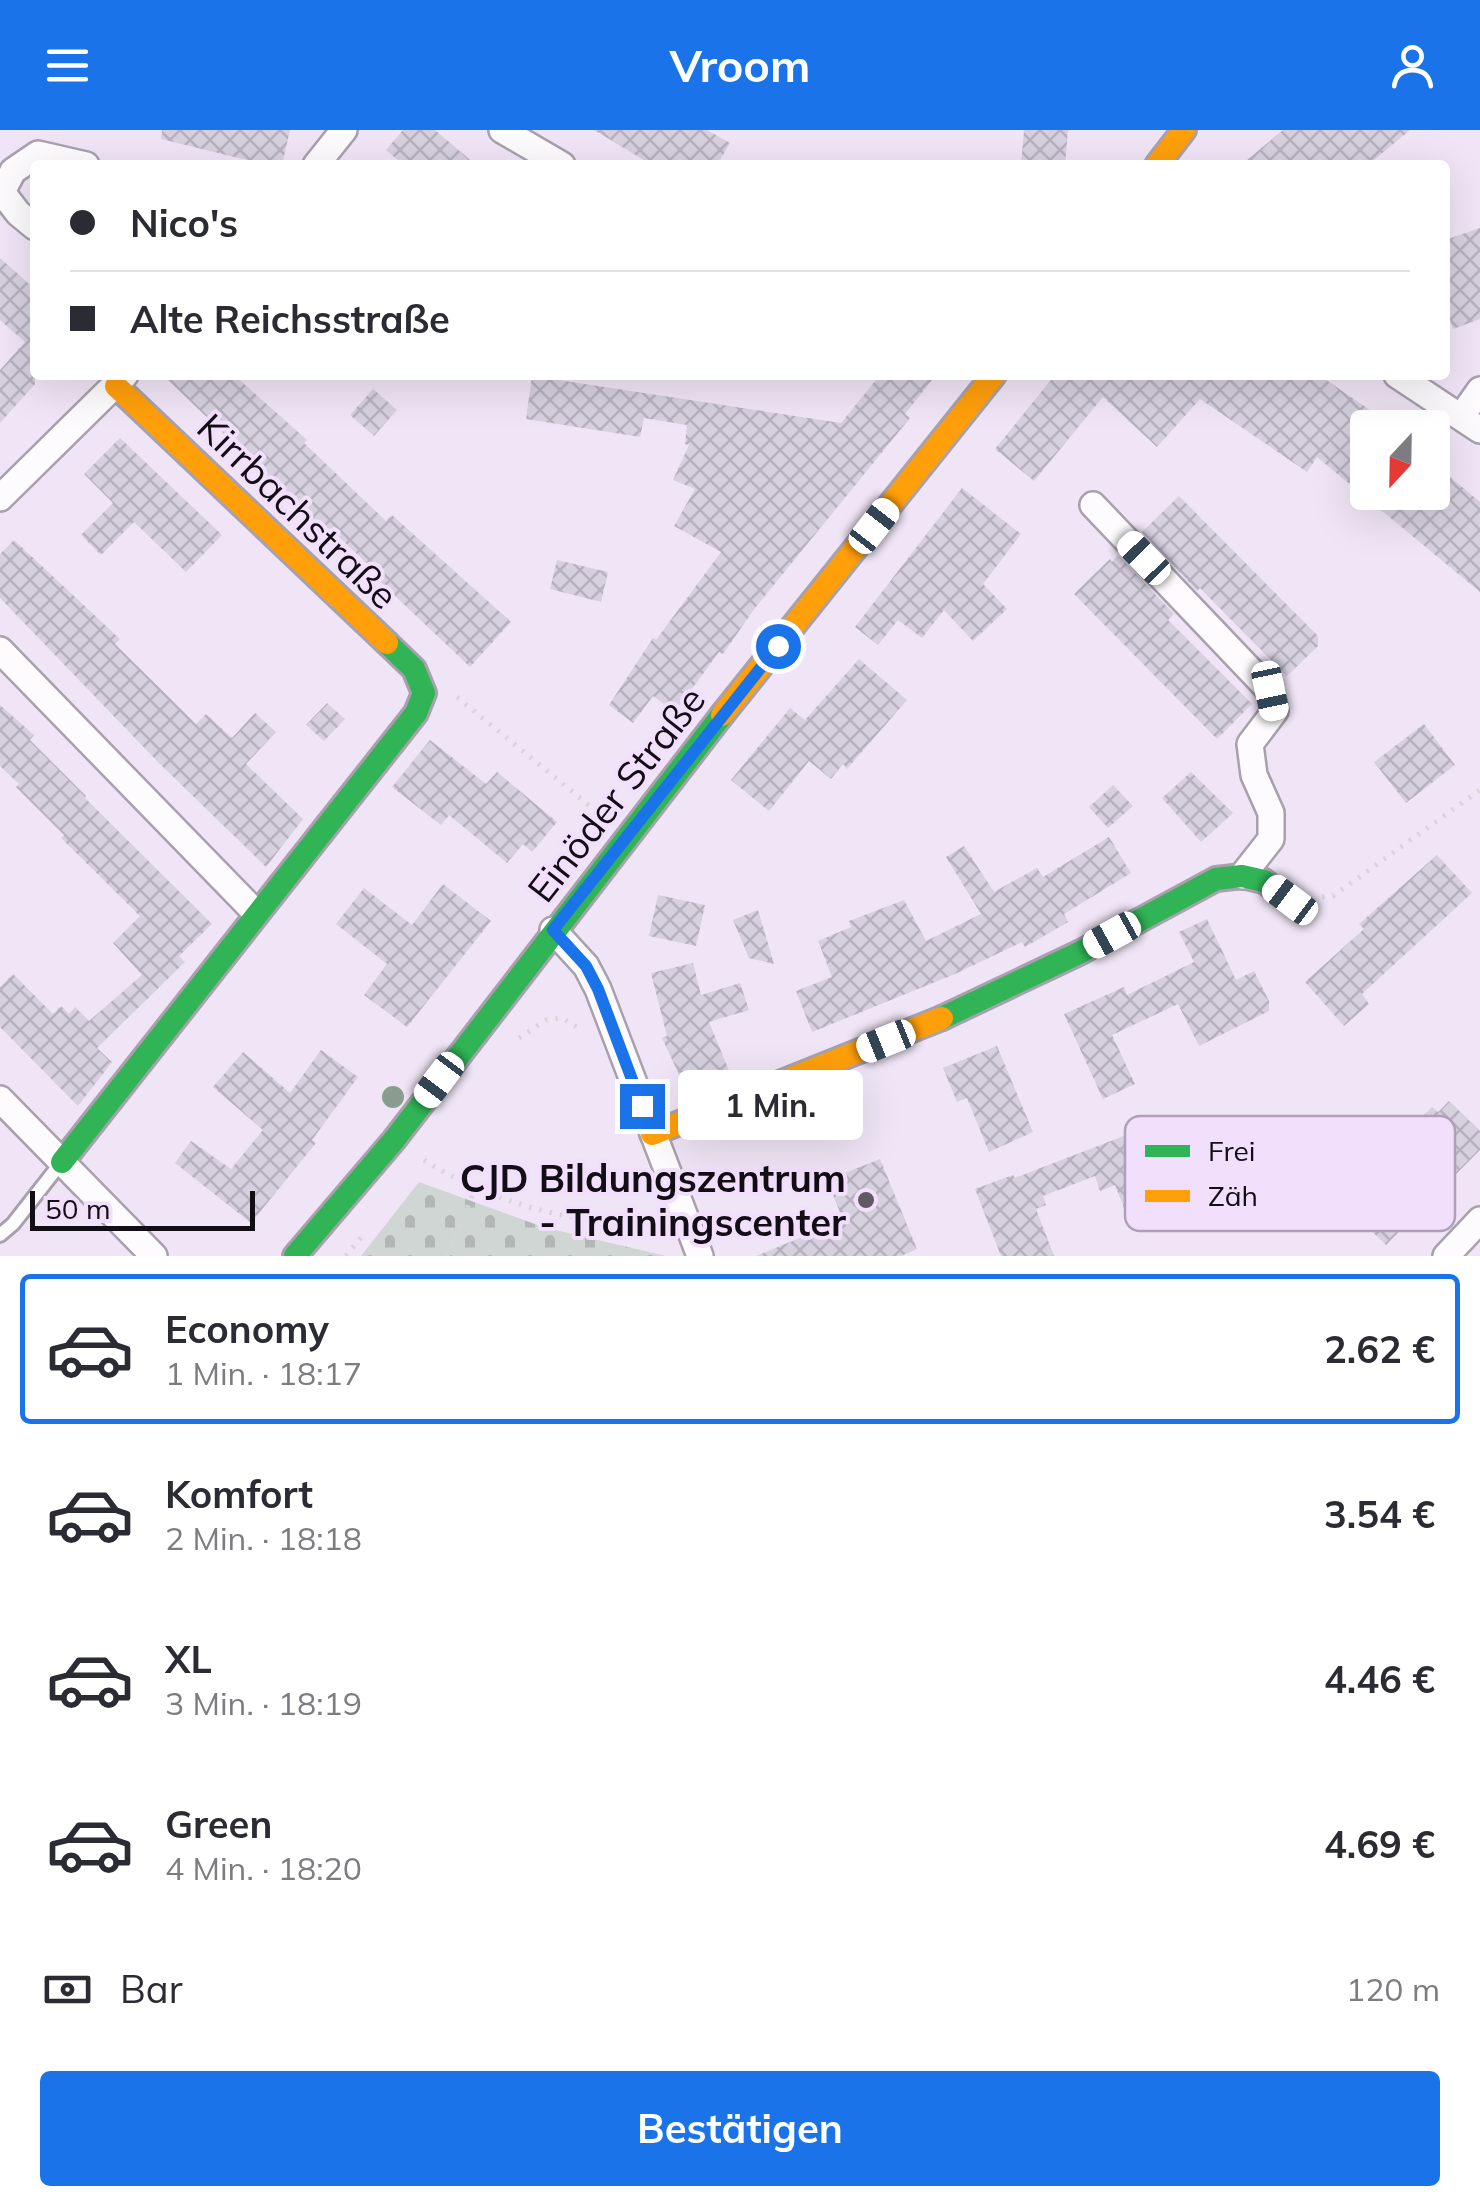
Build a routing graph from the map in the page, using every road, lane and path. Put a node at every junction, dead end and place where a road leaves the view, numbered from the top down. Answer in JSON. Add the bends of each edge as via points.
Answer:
{"nodes":[{"id":1,"x":344,"y":130,"type":"edge"},
{"id":2,"x":502,"y":130,"type":"edge"},
{"id":3,"x":1184,"y":130,"type":"edge"},
{"id":4,"x":64,"y":160,"type":"edge"},
{"id":5,"x":320,"y":160,"type":"edge"},
{"id":6,"x":553,"y":160,"type":"edge"},
{"id":7,"x":1161,"y":160,"type":"edge"},
{"id":8,"x":30,"y":223,"type":"edge"},
{"id":9,"x":120,"y":380,"type":"edge"},
{"id":10,"x":990,"y":380,"type":"edge"},
{"id":11,"x":1405,"y":380,"type":"edge"},
{"id":12,"x":1480,"y":390,"type":"edge"},
{"id":13,"x":1470,"y":424,"type":"edge"},
{"id":14,"x":0,"y":498,"type":"edge"},
{"id":15,"x":1093,"y":505,"type":"dead end"},
{"id":16,"x":0,"y":650,"type":"edge"},
{"id":17,"x":424,"y":693,"type":"junction"},
{"id":18,"x":1480,"y":790,"type":"edge"},
{"id":19,"x":626,"y":837,"type":"junction"},
{"id":20,"x":1242,"y":876,"type":"junction"},
{"id":21,"x":1290,"y":900,"type":"joint"},
{"id":22,"x":256,"y":913,"type":"junction"},
{"id":23,"x":553,"y":930,"type":"junction"},
{"id":24,"x":610,"y":1020,"type":"junction"},
{"id":25,"x":511,"y":1048,"type":"dead end"},
{"id":26,"x":0,"y":1099,"type":"edge"},
{"id":27,"x":652,"y":1134,"type":"junction"},
{"id":28,"x":394,"y":1140,"type":"junction"},
{"id":29,"x":62,"y":1162,"type":"junction"},
{"id":30,"x":476,"y":1187,"type":"junction"},
{"id":31,"x":683,"y":1216,"type":"junction"},
{"id":32,"x":1480,"y":1220,"type":"edge"},
{"id":33,"x":0,"y":1235,"type":"edge"},
{"id":34,"x":154,"y":1256,"type":"edge"},
{"id":35,"x":295,"y":1256,"type":"edge"},
{"id":36,"x":446,"y":1256,"type":"edge"},
{"id":37,"x":700,"y":1256,"type":"edge"},
{"id":38,"x":1446,"y":1256,"type":"edge"}],
"edges":[{"from":1,"to":5,"type":"street"},
{"from":2,"to":6,"type":"street"},
{"from":3,"to":7,"type":"street"},
{"from":4,"to":8,"type":"street","via":[[38,154],[13,172],[2,192]]},
{"from":9,"to":14,"type":"street"},
{"from":9,"to":17,"type":"street","name":"Kirrbachstraße","via":[[414,669]]},
{"from":10,"to":19,"type":"street","name":"Einöder Straße"},
{"from":11,"to":13,"type":"street"},
{"from":12,"to":13,"type":"street"},
{"from":15,"to":20,"type":"street","via":[[1270,691],[1274,711],[1250,744],[1254,775],[1272,813],[1271,839]]},
{"from":16,"to":22,"type":"street"},
{"from":17,"to":19,"type":"path","via":[[455,695]]},
{"from":17,"to":22,"type":"street","via":[[416,713]]},
{"from":18,"to":21,"type":"path","via":[[1333,896]]},
{"from":19,"to":23,"type":"street","name":"Einöder Straße"},
{"from":20,"to":21,"type":"street","via":[[1264,881]]},
{"from":20,"to":27,"type":"street","via":[[1216,878],[960,1011]]},
{"from":22,"to":29,"type":"street"},
{"from":23,"to":24,"type":"street","via":[[586,966]]},
{"from":23,"to":28,"type":"street","name":"Einöder Straße"},
{"from":24,"to":25,"type":"path","via":[[586,1034],[562,1018],[546,1020]]},
{"from":24,"to":27,"type":"street"},
{"from":26,"to":29,"type":"street"},
{"from":27,"to":31,"type":"street"},
{"from":28,"to":30,"type":"path"},
{"from":28,"to":35,"type":"street","name":"Einöder Straße"},
{"from":29,"to":33,"type":"lane"},
{"from":29,"to":34,"type":"street"},
{"from":30,"to":31,"type":"path","via":[[584,1219],[631,1224]]},
{"from":30,"to":36,"type":"path"},
{"from":31,"to":37,"type":"street"},
{"from":32,"to":38,"type":"street"}]}
